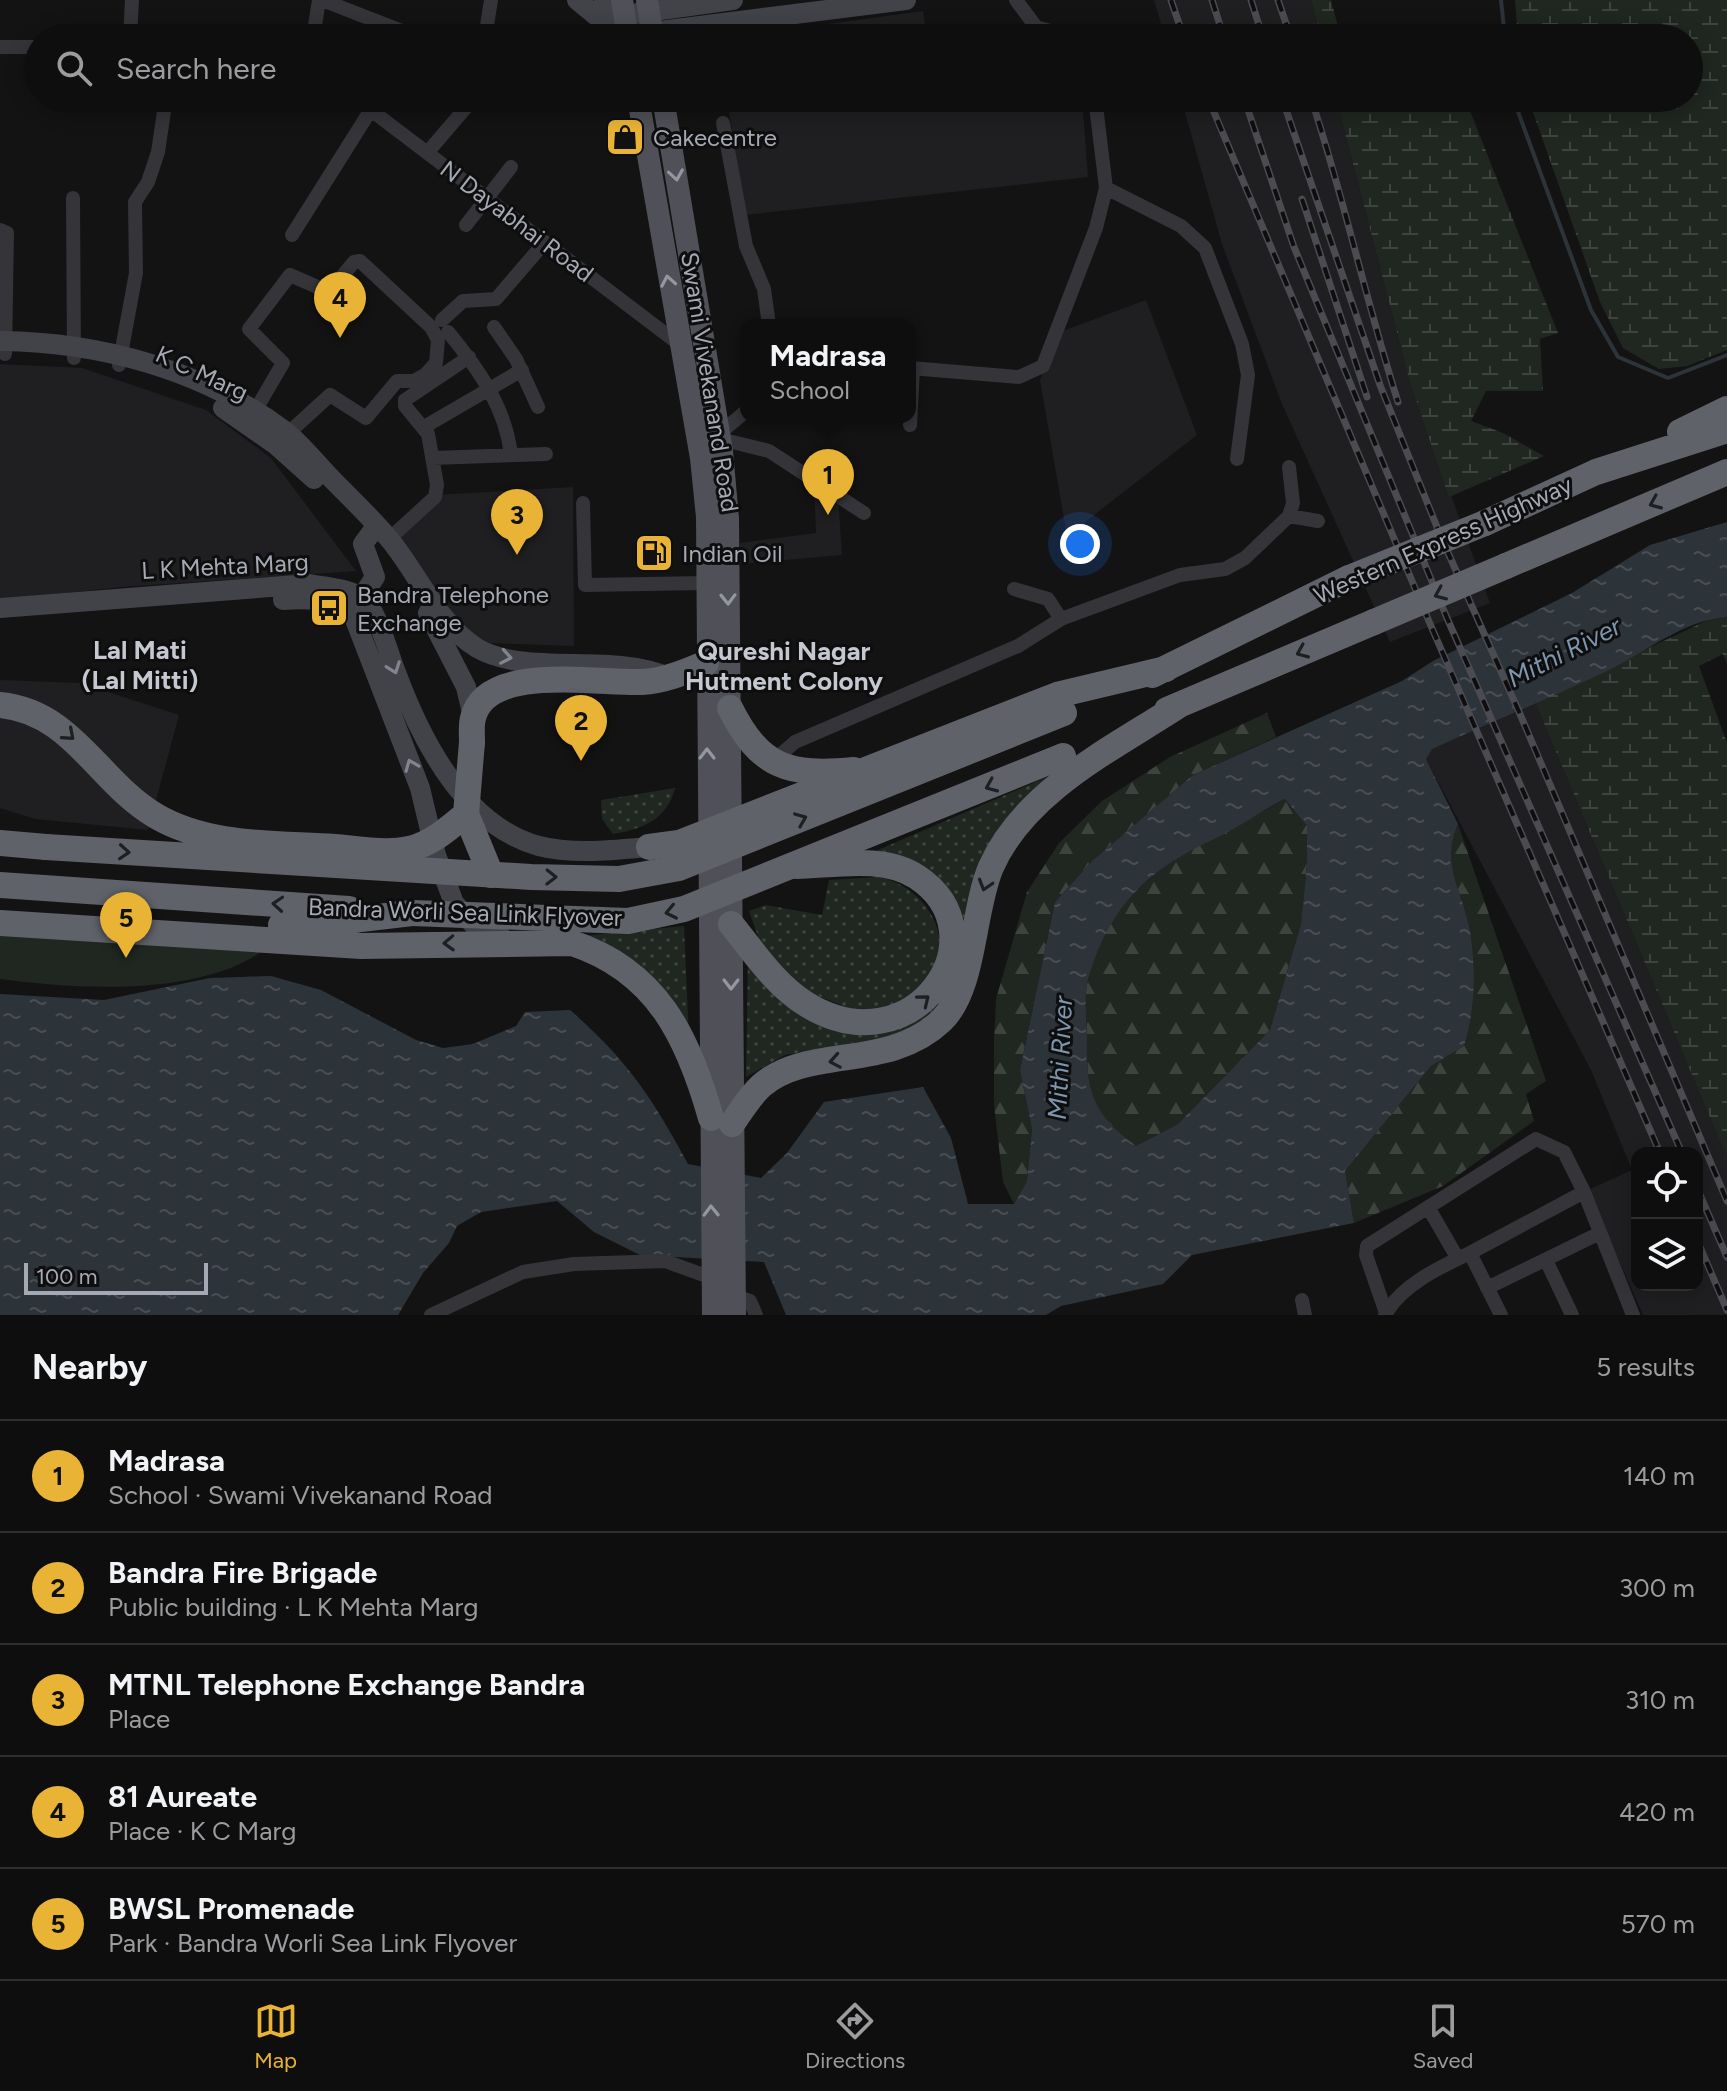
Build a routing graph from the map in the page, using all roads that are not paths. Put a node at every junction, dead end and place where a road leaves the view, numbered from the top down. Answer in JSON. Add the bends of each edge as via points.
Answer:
{"nodes":[{"id":1,"x":132,"y":0,"type":"edge"},
{"id":2,"x":321,"y":0,"type":"edge"},
{"id":3,"x":491,"y":0,"type":"edge"},
{"id":4,"x":577,"y":0,"type":"edge"},
{"id":5,"x":604,"y":0,"type":"edge"},
{"id":6,"x":733,"y":0,"type":"edge"},
{"id":7,"x":906,"y":0,"type":"edge"},
{"id":8,"x":1016,"y":0,"type":"edge"},
{"id":9,"x":833,"y":5,"type":"edge"},
{"id":10,"x":650,"y":21,"type":"edge"},
{"id":11,"x":131,"y":24,"type":"edge"},
{"id":12,"x":316,"y":24,"type":"edge"},
{"id":13,"x":384,"y":24,"type":"edge"},
{"id":14,"x":487,"y":24,"type":"edge"},
{"id":15,"x":614,"y":24,"type":"edge"},
{"id":16,"x":623,"y":24,"type":"edge"},
{"id":17,"x":1034,"y":24,"type":"edge"},
{"id":18,"x":0,"y":47,"type":"edge"},
{"id":19,"x":24,"y":47,"type":"edge"},
{"id":20,"x":164,"y":112,"type":"edge"},
{"id":21,"x":369,"y":112,"type":"edge"},
{"id":22,"x":377,"y":112,"type":"edge"},
{"id":23,"x":462,"y":112,"type":"edge"},
{"id":24,"x":640,"y":112,"type":"edge"},
{"id":25,"x":665,"y":112,"type":"edge"},
{"id":26,"x":1097,"y":112,"type":"edge"},
{"id":27,"x":723,"y":123,"type":"dead end"},
{"id":28,"x":668,"y":128,"type":"junction"},
{"id":29,"x":643,"y":133,"type":"junction"},
{"id":30,"x":427,"y":153,"type":"junction"},
{"id":31,"x":511,"y":167,"type":"dead end"},
{"id":32,"x":1106,"y":188,"type":"junction"},
{"id":33,"x":486,"y":197,"type":"junction"},
{"id":34,"x":73,"y":198,"type":"dead end"},
{"id":35,"x":466,"y":225,"type":"dead end"},
{"id":36,"x":0,"y":230,"type":"edge"},
{"id":37,"x":292,"y":235,"type":"dead end"},
{"id":38,"x":545,"y":242,"type":"junction"},
{"id":39,"x":768,"y":319,"type":"edge"},
{"id":40,"x":494,"y":327,"type":"dead end"},
{"id":41,"x":679,"y":344,"type":"junction"},
{"id":42,"x":2,"y":348,"type":"edge"},
{"id":43,"x":83,"y":353,"type":"junction"},
{"id":44,"x":469,"y":357,"type":"junction"},
{"id":45,"x":120,"y":359,"type":"junction"},
{"id":46,"x":916,"y":368,"type":"edge"},
{"id":47,"x":522,"y":370,"type":"junction"},
{"id":48,"x":489,"y":389,"type":"junction"},
{"id":49,"x":538,"y":407,"type":"dead end"},
{"id":50,"x":247,"y":412,"type":"junction"},
{"id":51,"x":740,"y":417,"type":"edge"},
{"id":52,"x":1726,"y":417,"type":"edge"},
{"id":53,"x":424,"y":427,"type":"junction"},
{"id":54,"x":720,"y":436,"type":"junction"},
{"id":55,"x":282,"y":439,"type":"junction"},
{"id":56,"x":546,"y":454,"type":"dead end"},
{"id":57,"x":511,"y":455,"type":"junction"},
{"id":58,"x":432,"y":458,"type":"junction"},
{"id":59,"x":1237,"y":459,"type":"dead end"},
{"id":60,"x":1289,"y":467,"type":"dead end"},
{"id":61,"x":1727,"y":472,"type":"edge"},
{"id":62,"x":583,"y":503,"type":"dead end"},
{"id":63,"x":864,"y":513,"type":"dead end"},
{"id":64,"x":1289,"y":516,"type":"junction"},
{"id":65,"x":1318,"y":521,"type":"dead end"},
{"id":66,"x":378,"y":537,"type":"junction"},
{"id":67,"x":708,"y":583,"type":"junction"},
{"id":68,"x":1014,"y":589,"type":"dead end"},
{"id":69,"x":357,"y":605,"type":"junction"},
{"id":70,"x":0,"y":608,"type":"edge"},
{"id":71,"x":1061,"y":619,"type":"junction"},
{"id":72,"x":0,"y":621,"type":"edge"},
{"id":73,"x":706,"y":663,"type":"junction"},
{"id":74,"x":1166,"y":669,"type":"junction"},
{"id":75,"x":668,"y":677,"type":"junction"},
{"id":76,"x":1181,"y":704,"type":"junction"},
{"id":77,"x":0,"y":705,"type":"edge"},
{"id":78,"x":730,"y":708,"type":"junction"},
{"id":79,"x":420,"y":729,"type":"junction"},
{"id":80,"x":472,"y":730,"type":"junction"},
{"id":81,"x":400,"y":737,"type":"junction"},
{"id":82,"x":773,"y":761,"type":"junction"},
{"id":83,"x":877,"y":768,"type":"junction"},
{"id":84,"x":449,"y":777,"type":"junction"},
{"id":85,"x":422,"y":795,"type":"junction"},
{"id":86,"x":708,"y":799,"type":"junction"},
{"id":87,"x":466,"y":814,"type":"junction"},
{"id":88,"x":720,"y":827,"type":"junction"},
{"id":89,"x":0,"y":843,"type":"edge"},
{"id":90,"x":649,"y":847,"type":"junction"},
{"id":91,"x":797,"y":866,"type":"junction"},
{"id":92,"x":491,"y":875,"type":"junction"},
{"id":93,"x":0,"y":885,"type":"edge"},
{"id":94,"x":0,"y":906,"type":"edge"},
{"id":95,"x":412,"y":913,"type":"junction"},
{"id":96,"x":0,"y":923,"type":"edge"},
{"id":97,"x":731,"y":924,"type":"junction"},
{"id":98,"x":526,"y":942,"type":"junction"},
{"id":99,"x":722,"y":1121,"type":"junction"},
{"id":100,"x":1584,"y":1192,"type":"junction"},
{"id":101,"x":1428,"y":1207,"type":"junction"},
{"id":102,"x":1600,"y":1233,"type":"junction"},
{"id":103,"x":1464,"y":1256,"type":"junction"},
{"id":104,"x":1546,"y":1260,"type":"junction"},
{"id":105,"x":720,"y":1269,"type":"junction"},
{"id":106,"x":1487,"y":1288,"type":"junction"},
{"id":107,"x":735,"y":1306,"type":"edge"},
{"id":108,"x":1385,"y":1314,"type":"edge"},
{"id":109,"x":431,"y":1315,"type":"edge"},
{"id":110,"x":713,"y":1315,"type":"edge"},
{"id":111,"x":756,"y":1315,"type":"edge"},
{"id":112,"x":1501,"y":1315,"type":"edge"},
{"id":113,"x":1572,"y":1315,"type":"edge"},
{"id":114,"x":1633,"y":1315,"type":"edge"}],
"edges":[{"from":1,"to":11,"type":"street"},
{"from":2,"to":12,"type":"street"},
{"from":2,"to":13,"type":"street"},
{"from":3,"to":14,"type":"street"},
{"from":4,"to":15,"type":"main road","via":[[605,23]]},
{"from":5,"to":16,"type":"main road"},
{"from":6,"to":10,"type":"main road"},
{"from":7,"to":9,"type":"main road"},
{"from":8,"to":17,"type":"street"},
{"from":9,"to":10,"type":"main road"},
{"from":18,"to":19,"type":"street"},
{"from":20,"to":45,"type":"street","via":[[158,152],[135,202],[136,273]]},
{"from":21,"to":37,"type":"street"},
{"from":22,"to":30,"type":"street","name":"N Dayabhai Road"},
{"from":23,"to":30,"type":"street"},
{"from":24,"to":29,"type":"main road","name":"Swami Vivekanand Road"},
{"from":25,"to":28,"type":"main road","name":"Swami Vivekanand Road"},
{"from":26,"to":32,"type":"street"},
{"from":27,"to":39,"type":"street","via":[[746,246],[764,289]]},
{"from":28,"to":29,"type":"main road"},
{"from":28,"to":54,"type":"main road","name":"Swami Vivekanand Road","one_way":true},
{"from":41,"to":29,"type":"main road","name":"Swami Vivekanand Road","one_way":true},
{"from":30,"to":33,"type":"street","name":"N Dayabhai Road"},
{"from":31,"to":33,"type":"street"},
{"from":32,"to":46,"type":"street","via":[[1043,366],[1019,377]]},
{"from":32,"to":59,"type":"street","via":[[1181,226],[1205,248],[1242,344],[1248,375]]},
{"from":33,"to":35,"type":"street"},
{"from":33,"to":38,"type":"street","name":"N Dayabhai Road"},
{"from":34,"to":43,"type":"street"},
{"from":36,"to":42,"type":"street","via":[[7,233]]},
{"from":38,"to":41,"type":"street","name":"N Dayabhai Road"},
{"from":38,"to":44,"type":"street","via":[[497,298],[463,301],[445,326]]},
{"from":40,"to":47,"type":"street"},
{"from":41,"to":67,"type":"main road","name":"Swami Vivekanand Road","via":[[701,458]]},
{"from":42,"to":43,"type":"main road","name":"K C Marg"},
{"from":43,"to":45,"type":"main road","name":"K C Marg"},
{"from":44,"to":48,"type":"street"},
{"from":44,"to":53,"type":"street","via":[[405,400]]},
{"from":45,"to":50,"type":"main road","name":"K C Marg"},
{"from":47,"to":48,"type":"street"},
{"from":47,"to":49,"type":"street"},
{"from":48,"to":53,"type":"street"},
{"from":48,"to":57,"type":"street","via":[[506,425]]},
{"from":50,"to":55,"type":"main road","name":"K C Marg"},
{"from":50,"to":55,"type":"street","via":[[283,363],[250,326],[290,275],[329,292],[354,262],[364,262],[435,332],[436,363],[414,381],[397,381],[366,418],[330,395]]},
{"from":51,"to":54,"type":"street"},
{"from":52,"to":74,"type":"highway","name":"Western Express Highway","bridge":true,"via":[[1349,578]]},
{"from":53,"to":58,"type":"street"},
{"from":54,"to":63,"type":"street","via":[[769,451]]},
{"from":54,"to":78,"type":"main road","name":"Swami Vivekanand Road","one_way":true,"via":[[728,519]]},
{"from":55,"to":66,"type":"main road","name":"K C Marg"},
{"from":56,"to":57,"type":"street"},
{"from":57,"to":58,"type":"street"},
{"from":58,"to":66,"type":"street","via":[[435,497]]},
{"from":60,"to":64,"type":"street"},
{"from":61,"to":76,"type":"highway","name":"Western Express Highway","one_way":true,"bridge":true},
{"from":62,"to":67,"type":"street","via":[[585,585]]},
{"from":64,"to":65,"type":"street"},
{"from":64,"to":71,"type":"street","via":[[1245,558],[1225,569],[1180,575]]},
{"from":66,"to":69,"type":"main road","via":[[363,547],[375,577]]},
{"from":66,"to":75,"type":"main road","one_way":true,"via":[[477,648],[526,660],[642,667]]},
{"from":66,"to":80,"type":"main road","via":[[443,637],[466,687]]},
{"from":67,"to":73,"type":"main road","name":"Swami Vivekanand Road"},
{"from":68,"to":71,"type":"street","via":[[1048,599]]},
{"from":69,"to":70,"type":"main road","name":"L K Mehta Marg","via":[[309,584]]},
{"from":69,"to":72,"type":"main road","name":"L K Mehta Marg","via":[[305,598]]},
{"from":69,"to":79,"type":"main road","one_way":true,"via":[[377,623]]},
{"from":69,"to":81,"type":"main road"},
{"from":71,"to":82,"type":"street","via":[[1018,646],[795,742]]},
{"from":73,"to":75,"type":"highway"},
{"from":86,"to":73,"type":"main road","name":"Swami Vivekanand Road","one_way":true},
{"from":74,"to":83,"type":"highway","via":[[1057,695]]},
{"from":92,"to":74,"type":"highway","name":"Bandra Worli Sea Link Flyover","one_way":true,"bridge":true,"via":[[619,879],[679,868]]},
{"from":75,"to":80,"type":"highway","via":[[642,682],[525,681],[490,693]]},
{"from":76,"to":91,"type":"highway","name":"Bandra Worli Sea Link Flyover","one_way":true,"bridge":true},
{"from":76,"to":99,"type":"highway","one_way":true,"via":[[1073,774],[1021,818],[991,868],[957,998],[944,1019],[922,1038],[898,1047],[784,1072]]},
{"from":77,"to":87,"type":"highway","one_way":true,"bridge":true,"via":[[23,707],[51,720],[138,804],[196,834],[408,850],[442,834]]},
{"from":78,"to":82,"type":"highway","via":[[744,736]]},
{"from":78,"to":88,"type":"main road","name":"Swami Vivekanand Road"},
{"from":79,"to":81,"type":"main road"},
{"from":79,"to":84,"type":"main road"},
{"from":80,"to":87,"type":"highway","bridge":true},
{"from":85,"to":81,"type":"main road","one_way":true},
{"from":82,"to":83,"type":"highway","via":[[796,770]]},
{"from":83,"to":88,"type":"highway"},
{"from":84,"to":85,"type":"main road"},
{"from":84,"to":90,"type":"main road","via":[[501,830],[542,847]]},
{"from":85,"to":98,"type":"main road","via":[[454,903],[481,933]]},
{"from":86,"to":88,"type":"main road","name":"Swami Vivekanand Road"},
{"from":86,"to":90,"type":"main road","via":[[683,833]]},
{"from":87,"to":92,"type":"highway"},
{"from":88,"to":90,"type":"highway","via":[[679,843]]},
{"from":88,"to":97,"type":"main road","name":"Swami Vivekanand Road"},
{"from":88,"to":99,"type":"main road","name":"Swami Vivekanand Road"},
{"from":89,"to":92,"type":"highway","name":"Bandra Worli Sea Link Flyover","one_way":true,"bridge":true},
{"from":91,"to":95,"type":"highway","name":"Bandra Worli Sea Link Flyover","one_way":true,"bridge":true,"via":[[684,909],[628,921]]},
{"from":97,"to":91,"type":"highway","one_way":true,"via":[[780,984],[833,1017],[857,1022],[898,1017],[921,1004],[941,983],[951,936],[948,916],[935,893],[916,876],[861,863]]},
{"from":95,"to":93,"type":"highway","name":"Bandra Worli Sea Link Flyover","one_way":true},
{"from":94,"to":95,"type":"highway","via":[[301,926]]},
{"from":98,"to":96,"type":"highway","one_way":true,"via":[[361,946]]},
{"from":97,"to":99,"type":"main road","name":"Swami Vivekanand Road","one_way":true},
{"from":98,"to":99,"type":"highway","via":[[572,943],[596,951],[644,985],[682,1037]]},
{"from":99,"to":105,"type":"main road","name":"Swami Vivekanand Road"},
{"from":100,"to":101,"type":"street","via":[[1564,1152],[1536,1139]]},
{"from":100,"to":102,"type":"street"},
{"from":100,"to":103,"type":"street"},
{"from":101,"to":103,"type":"street"},
{"from":101,"to":108,"type":"street","via":[[1367,1246]]},
{"from":102,"to":104,"type":"street"},
{"from":102,"to":114,"type":"street"},
{"from":103,"to":106,"type":"street"},
{"from":103,"to":108,"type":"street","via":[[1410,1286]]},
{"from":104,"to":106,"type":"street"},
{"from":104,"to":113,"type":"street"},
{"from":105,"to":107,"type":"main road"},
{"from":105,"to":109,"type":"street","via":[[665,1261],[574,1264],[523,1272]]},
{"from":105,"to":110,"type":"main road"},
{"from":106,"to":112,"type":"street"},
{"from":107,"to":111,"type":"street","via":[[750,1301]]}]}
